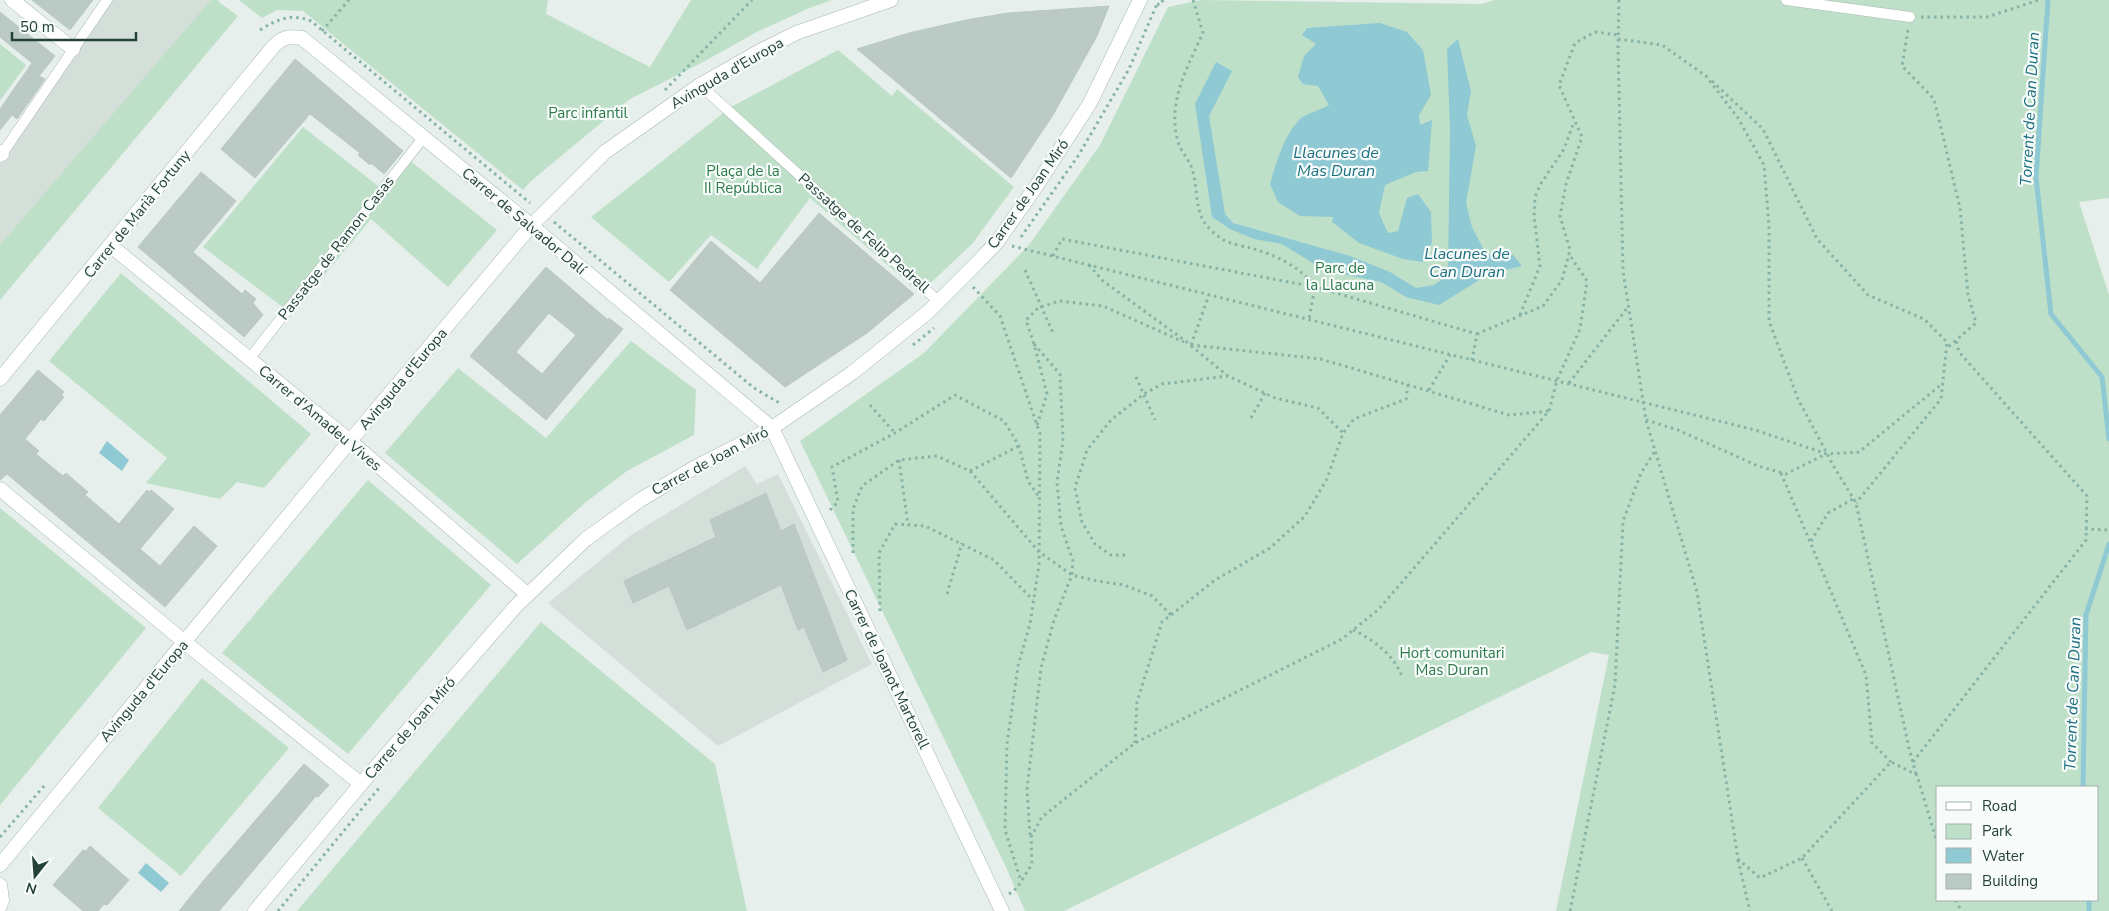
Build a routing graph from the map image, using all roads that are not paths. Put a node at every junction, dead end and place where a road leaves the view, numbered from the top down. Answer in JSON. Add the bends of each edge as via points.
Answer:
{"nodes":[{"id":1,"x":12,"y":0,"type":"edge"},
{"id":2,"x":107,"y":0,"type":"edge"},
{"id":3,"x":891,"y":0,"type":"edge"},
{"id":4,"x":1140,"y":0,"type":"edge"},
{"id":5,"x":1786,"y":0,"type":"edge"},
{"id":6,"x":1910,"y":17,"type":"road end"},
{"id":7,"x":272,"y":48,"type":"joint"},
{"id":8,"x":73,"y":49,"type":"junction"},
{"id":9,"x":700,"y":85,"type":"junction"},
{"id":10,"x":424,"y":137,"type":"junction"},
{"id":11,"x":1,"y":154,"type":"edge"},
{"id":12,"x":531,"y":226,"type":"junction"},
{"id":13,"x":111,"y":246,"type":"junction"},
{"id":14,"x":938,"y":301,"type":"junction"},
{"id":15,"x":249,"y":359,"type":"junction"},
{"id":16,"x":0,"y":379,"type":"edge"},
{"id":17,"x":772,"y":428,"type":"junction"},
{"id":18,"x":350,"y":441,"type":"junction"},
{"id":19,"x":0,"y":489,"type":"edge"},
{"id":20,"x":527,"y":594,"type":"junction"},
{"id":21,"x":185,"y":642,"type":"junction"},
{"id":22,"x":361,"y":784,"type":"junction"},
{"id":23,"x":0,"y":865,"type":"edge"},
{"id":24,"x":0,"y":885,"type":"edge"},
{"id":25,"x":0,"y":906,"type":"edge"},
{"id":26,"x":255,"y":911,"type":"edge"},
{"id":27,"x":1002,"y":911,"type":"edge"}],
"edges":[{"from":1,"to":8,"type":"street"},
{"from":2,"to":8,"type":"street"},
{"from":3,"to":9,"type":"street","name":"Avinguda d'Europa","via":[[796,33]]},
{"from":4,"to":14,"type":"street","name":"Carrer de Joan Miró","via":[[1090,103],[1035,188],[997,242]]},
{"from":5,"to":6,"type":"street"},
{"from":7,"to":10,"type":"street","name":"Carrer de Salvador Dalí","via":[[282,38],[302,38]]},
{"from":7,"to":13,"type":"street","name":"Carrer de Marià Fortuny"},
{"from":8,"to":11,"type":"street"},
{"from":9,"to":12,"type":"street","name":"Avinguda d'Europa","via":[[605,152]]},
{"from":9,"to":14,"type":"street","name":"Passatge de Felip Pedrell"},
{"from":10,"to":12,"type":"street","name":"Carrer de Salvador Dalí"},
{"from":10,"to":15,"type":"street","name":"Passatge de Ramon Casas"},
{"from":12,"to":17,"type":"street","name":"Carrer de Salvador Dalí"},
{"from":12,"to":18,"type":"street","name":"Avinguda d'Europa"},
{"from":13,"to":15,"type":"street","name":"Carrer d'Amadeu Vives"},
{"from":13,"to":16,"type":"street","name":"Carrer de Marià Fortuny"},
{"from":14,"to":17,"type":"street","name":"Carrer de Joan Miró","via":[[852,373]]},
{"from":15,"to":18,"type":"street","name":"Carrer d'Amadeu Vives"},
{"from":17,"to":20,"type":"street","name":"Carrer de Joan Miró","via":[[640,500],[586,539]]},
{"from":17,"to":27,"type":"street","name":"Carrer de Joanot Martorell"},
{"from":18,"to":20,"type":"street","name":"Carrer d'Amadeu Vives"},
{"from":18,"to":21,"type":"street","name":"Avinguda d'Europa"},
{"from":19,"to":21,"type":"street"},
{"from":20,"to":22,"type":"street","name":"Carrer de Joan Miró"},
{"from":21,"to":22,"type":"street"},
{"from":21,"to":23,"type":"street","name":"Avinguda d'Europa"},
{"from":22,"to":26,"type":"street","name":"Carrer de Joan Miró"},
{"from":24,"to":25,"type":"street"}]}
